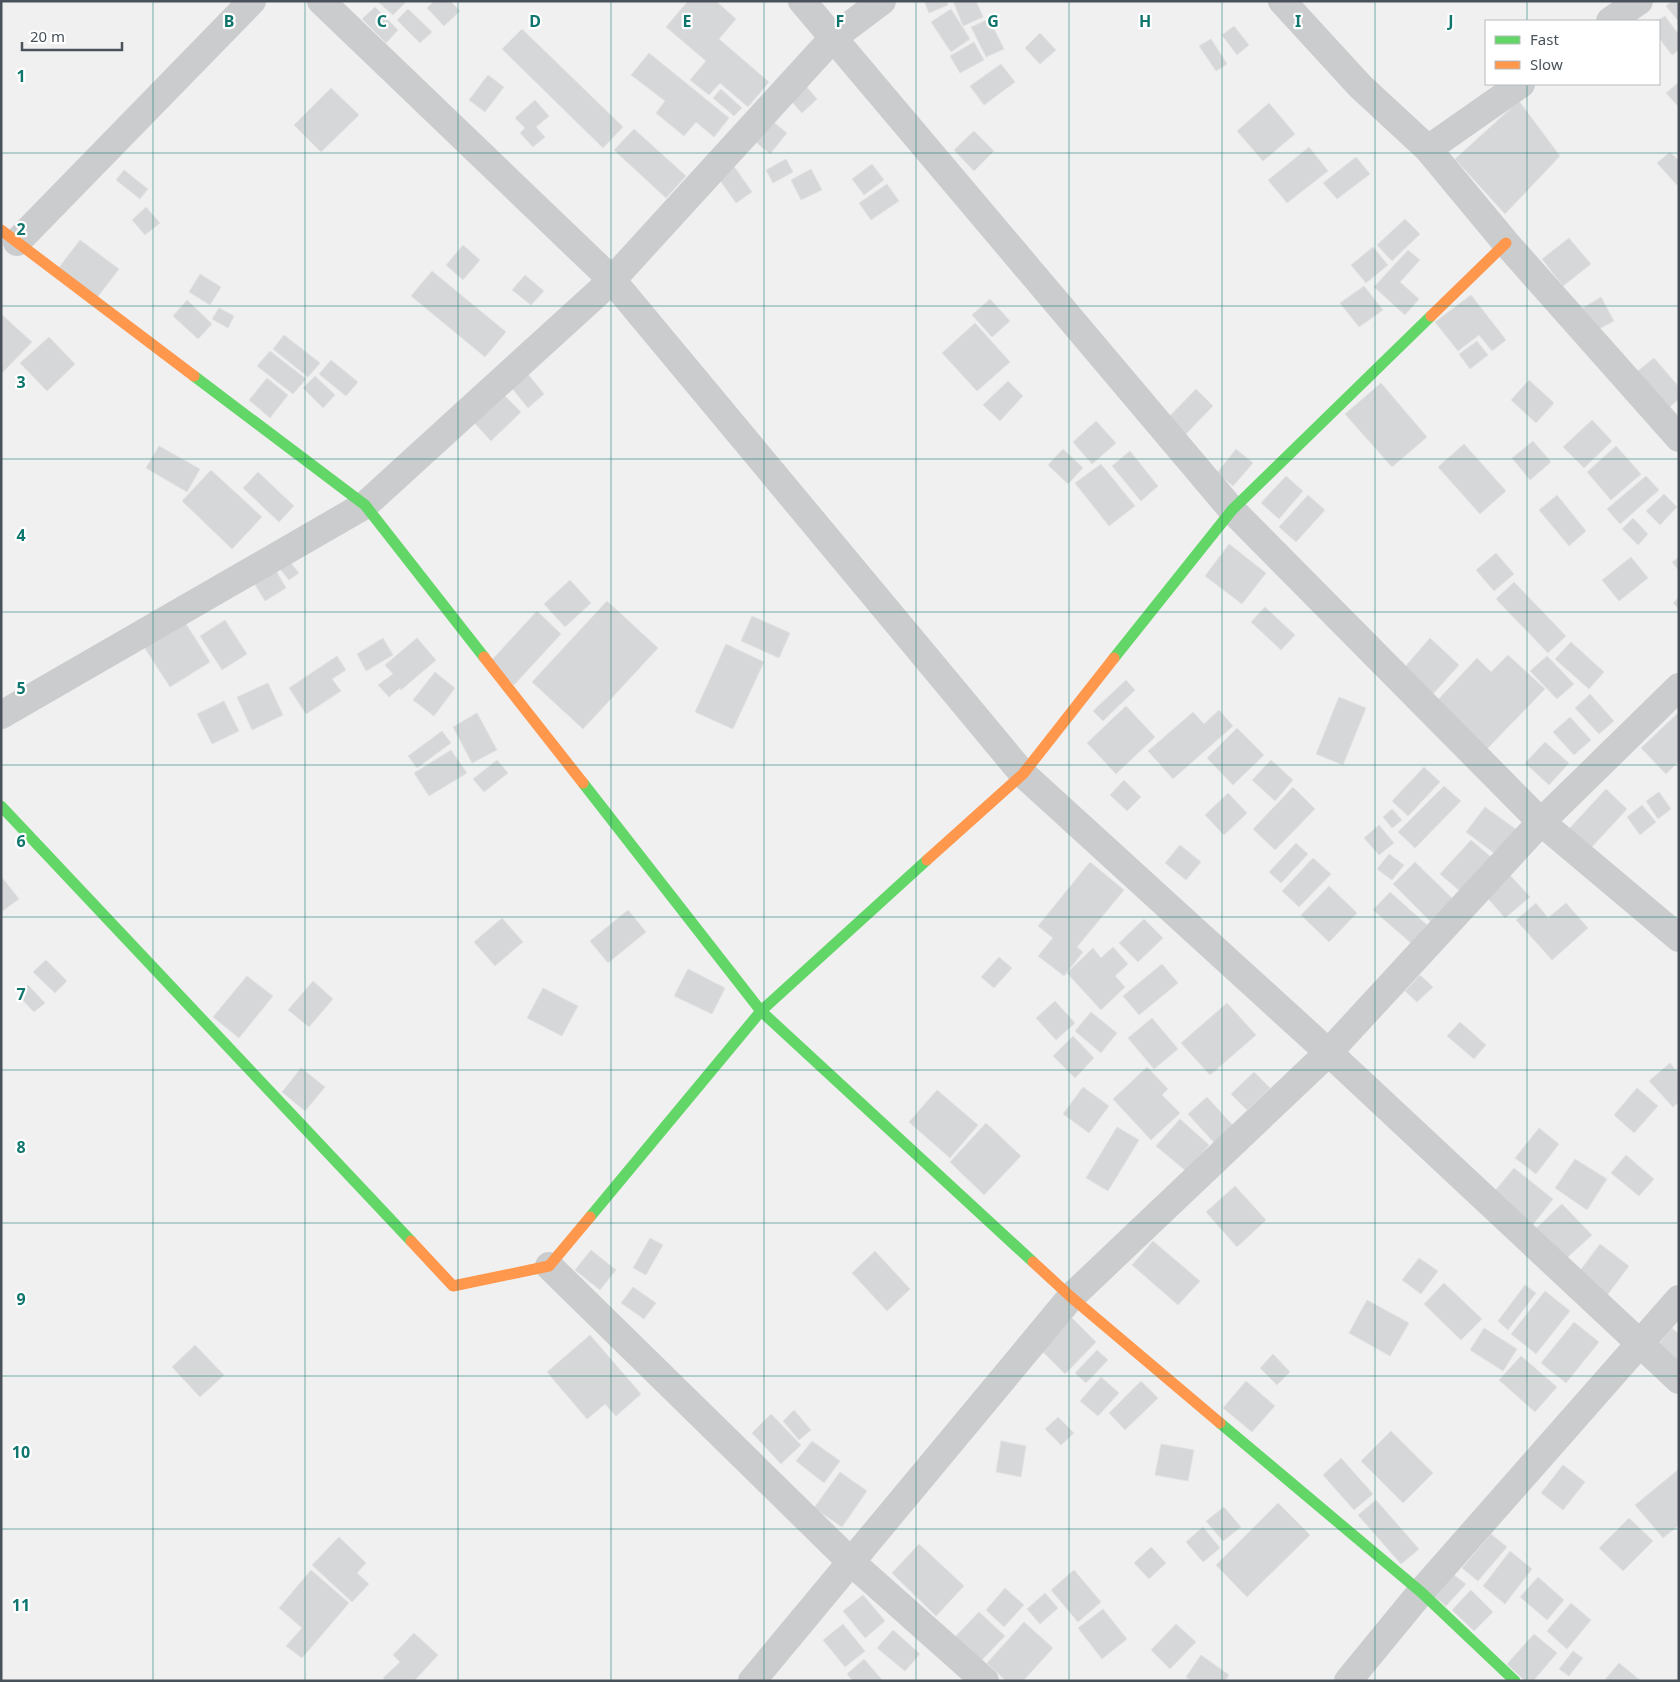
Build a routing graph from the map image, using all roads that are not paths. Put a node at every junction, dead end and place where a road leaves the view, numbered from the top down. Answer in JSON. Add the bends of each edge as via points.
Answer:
{"nodes":[{"id":1,"x":252,"y":1,"type":"edge"},
{"id":2,"x":321,"y":1,"type":"edge"},
{"id":3,"x":802,"y":1,"type":"edge"},
{"id":4,"x":882,"y":1,"type":"edge"},
{"id":5,"x":1282,"y":1,"type":"edge"},
{"id":6,"x":1639,"y":1,"type":"edge"},
{"id":7,"x":1611,"y":20,"type":"edge"},
{"id":8,"x":834,"y":37,"type":"junction"},
{"id":9,"x":1520,"y":85,"type":"edge"},
{"id":10,"x":1428,"y":149,"type":"junction"},
{"id":11,"x":9,"y":236,"type":"edge"},
{"id":12,"x":1506,"y":243,"type":"junction"},
{"id":13,"x":612,"y":280,"type":"junction"},
{"id":14,"x":1679,"y":438,"type":"edge"},
{"id":15,"x":365,"y":505,"type":"junction"},
{"id":16,"x":1232,"y":510,"type":"junction"},
{"id":17,"x":1679,"y":687,"type":"edge"},
{"id":18,"x":1,"y":715,"type":"edge"},
{"id":19,"x":1024,"y":774,"type":"junction"},
{"id":20,"x":1,"y":806,"type":"edge"},
{"id":21,"x":1541,"y":822,"type":"junction"},
{"id":22,"x":1679,"y":938,"type":"edge"},
{"id":23,"x":762,"y":1011,"type":"junction"},
{"id":24,"x":1328,"y":1053,"type":"junction"},
{"id":25,"x":549,"y":1266,"type":"junction"},
{"id":26,"x":1071,"y":1297,"type":"junction"},
{"id":27,"x":1679,"y":1299,"type":"edge"},
{"id":28,"x":1639,"y":1343,"type":"junction"},
{"id":29,"x":1679,"y":1380,"type":"edge"},
{"id":30,"x":850,"y":1561,"type":"junction"},
{"id":31,"x":1421,"y":1592,"type":"junction"},
{"id":32,"x":752,"y":1681,"type":"edge"},
{"id":33,"x":985,"y":1681,"type":"edge"},
{"id":34,"x":1348,"y":1681,"type":"edge"},
{"id":35,"x":1516,"y":1681,"type":"edge"}],
"edges":[{"from":1,"to":11,"type":"street"},
{"from":2,"to":13,"type":"street"},
{"from":3,"to":8,"type":"street"},
{"from":4,"to":8,"type":"street"},
{"from":5,"to":10,"type":"street","via":[[1360,86]]},
{"from":6,"to":7,"type":"street"},
{"from":8,"to":13,"type":"street"},
{"from":8,"to":16,"type":"street"},
{"from":9,"to":10,"type":"street"},
{"from":10,"to":12,"type":"street"},
{"from":11,"to":15,"type":"street"},
{"from":12,"to":14,"type":"street"},
{"from":12,"to":16,"type":"street"},
{"from":13,"to":15,"type":"street"},
{"from":13,"to":19,"type":"street"},
{"from":15,"to":18,"type":"street"},
{"from":15,"to":23,"type":"street"},
{"from":16,"to":19,"type":"street"},
{"from":16,"to":21,"type":"street"},
{"from":17,"to":21,"type":"street"},
{"from":19,"to":23,"type":"street"},
{"from":19,"to":24,"type":"street"},
{"from":20,"to":25,"type":"street","via":[[453,1286]]},
{"from":21,"to":22,"type":"street"},
{"from":21,"to":24,"type":"street"},
{"from":23,"to":25,"type":"street"},
{"from":23,"to":26,"type":"street"},
{"from":24,"to":26,"type":"street"},
{"from":24,"to":28,"type":"street"},
{"from":25,"to":30,"type":"street"},
{"from":26,"to":30,"type":"street"},
{"from":26,"to":31,"type":"street"},
{"from":27,"to":28,"type":"street"},
{"from":28,"to":29,"type":"street"},
{"from":28,"to":31,"type":"street"},
{"from":30,"to":32,"type":"street"},
{"from":30,"to":33,"type":"street"},
{"from":31,"to":34,"type":"street"},
{"from":31,"to":35,"type":"street"}]}
